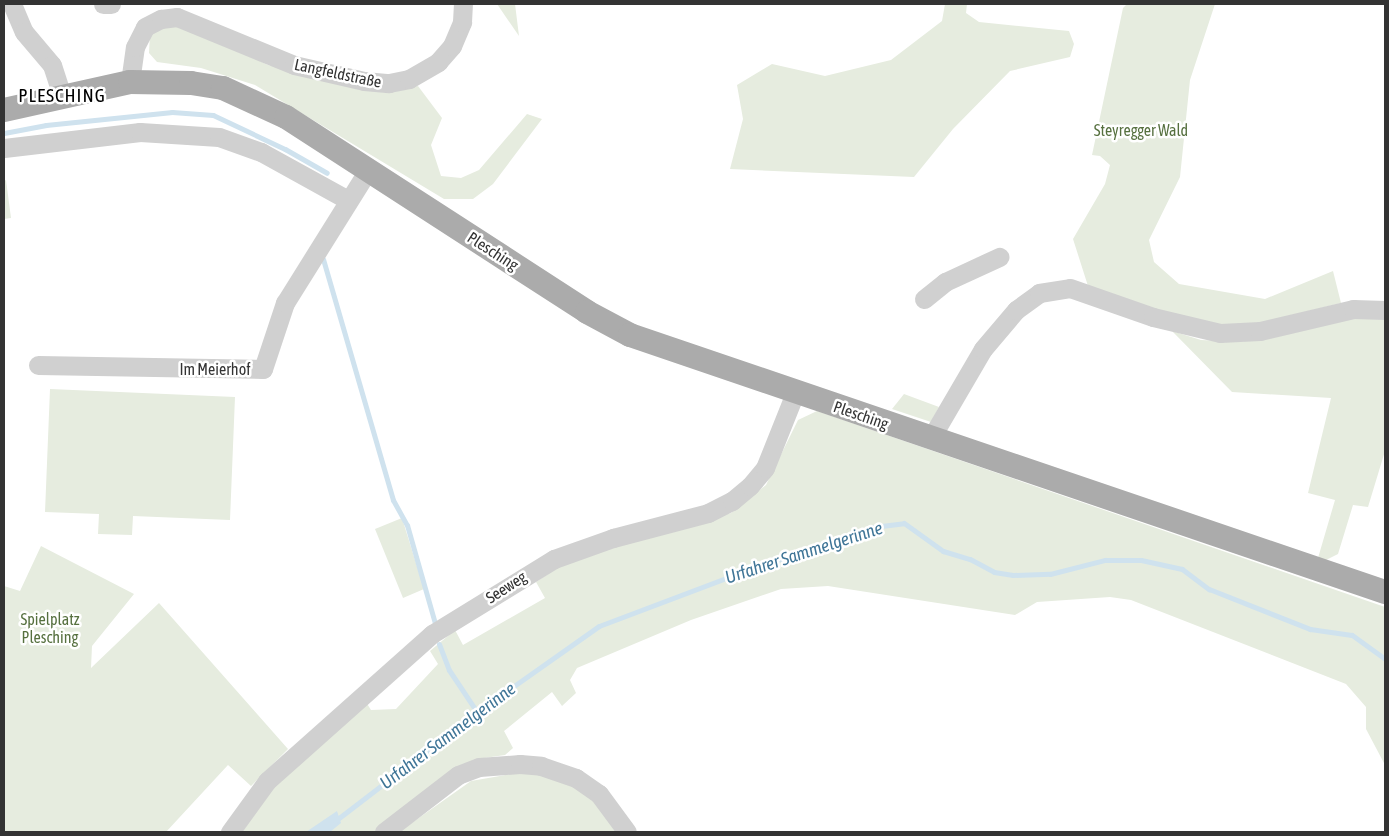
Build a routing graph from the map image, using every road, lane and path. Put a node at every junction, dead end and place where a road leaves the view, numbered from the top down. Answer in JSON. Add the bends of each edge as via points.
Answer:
{"nodes":[{"id":1,"x":12,"y":4,"type":"edge"},
{"id":2,"x":102,"y":4,"type":"edge"},
{"id":3,"x":111,"y":4,"type":"edge"},
{"id":4,"x":463,"y":4,"type":"edge"},
{"id":5,"x":174,"y":10,"type":"edge"},
{"id":6,"x":130,"y":82,"type":"junction"},
{"id":7,"x":62,"y":96,"type":"junction"},
{"id":8,"x":4,"y":110,"type":"edge"},
{"id":9,"x":4,"y":148,"type":"edge"},
{"id":10,"x":368,"y":170,"type":"junction"},
{"id":11,"x":348,"y":200,"type":"junction"},
{"id":12,"x":999,"y":257,"type":"dead end"},
{"id":13,"x":924,"y":299,"type":"dead end"},
{"id":14,"x":1385,"y":310,"type":"edge"},
{"id":15,"x":38,"y":365,"type":"dead end"},
{"id":16,"x":795,"y":393,"type":"junction"},
{"id":17,"x":931,"y":438,"type":"junction"},
{"id":18,"x":1385,"y":592,"type":"edge"},
{"id":19,"x":230,"y":832,"type":"edge"},
{"id":20,"x":384,"y":832,"type":"edge"},
{"id":21,"x":627,"y":832,"type":"edge"}],
"edges":[{"from":1,"to":7,"type":"street","via":[[24,32],[52,65]]},
{"from":2,"to":3,"type":"street"},
{"from":4,"to":5,"type":"street","name":"Langfeldstraße","via":[[462,22],[452,46],[438,62],[409,79],[389,83],[364,81],[294,65]]},
{"from":5,"to":6,"type":"street","name":"Langfeldstraße","via":[[145,27],[135,47]]},
{"from":6,"to":7,"type":"main road","name":"Plesching"},
{"from":6,"to":10,"type":"main road","name":"Plesching","via":[[191,83],[230,91],[286,117]]},
{"from":7,"to":8,"type":"main road","name":"Plesching"},
{"from":9,"to":11,"type":"street","via":[[140,132],[220,137],[261,152]]},
{"from":10,"to":11,"type":"street","name":"Im Meierhof"},
{"from":10,"to":16,"type":"main road","name":"Plesching","via":[[608,325]]},
{"from":11,"to":15,"type":"street","name":"Im Meierhof","via":[[285,303],[262,369]]},
{"from":12,"to":13,"type":"street","via":[[945,282]]},
{"from":14,"to":17,"type":"street","via":[[1352,309],[1260,331],[1220,333],[1153,317],[1070,288],[1039,293],[1016,310],[983,349]]},
{"from":16,"to":17,"type":"main road","name":"Plesching"},
{"from":16,"to":19,"type":"street","name":"Seeweg","via":[[765,468],[732,501],[708,513],[613,538],[554,559],[432,634],[267,780]]},
{"from":17,"to":18,"type":"main road","name":"Plesching"},
{"from":20,"to":21,"type":"street","via":[[458,775],[479,767],[520,764],[549,768],[576,778],[599,794]]}]}
